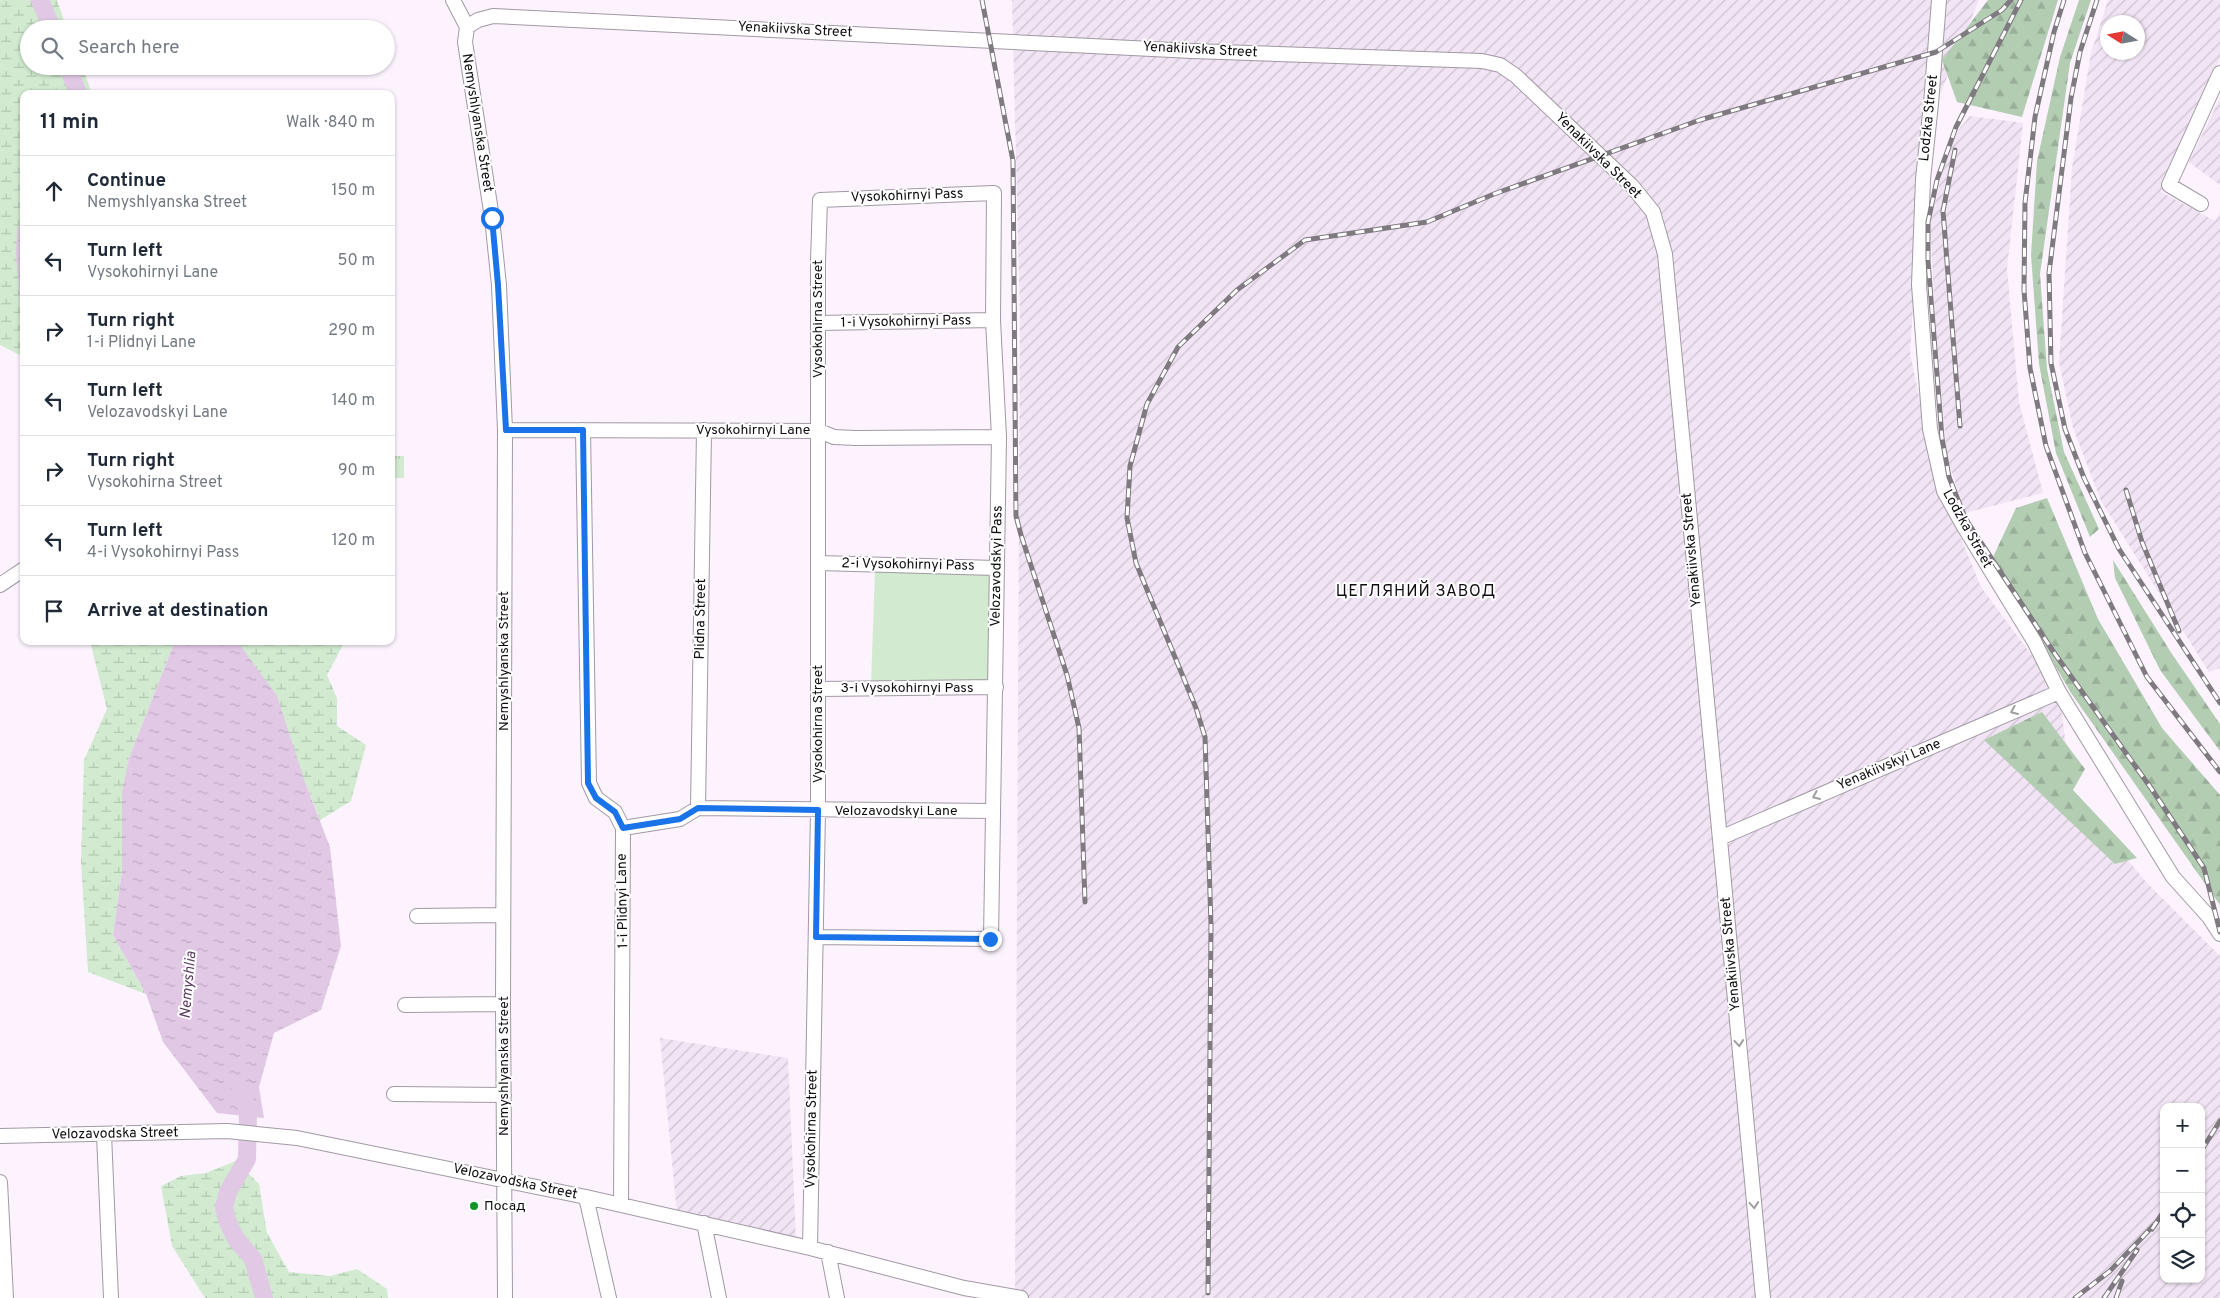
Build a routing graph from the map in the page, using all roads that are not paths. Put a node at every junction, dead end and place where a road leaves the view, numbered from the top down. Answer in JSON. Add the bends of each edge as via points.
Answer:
{"nodes":[{"id":1,"x":453,"y":0,"type":"edge"},
{"id":2,"x":1939,"y":0,"type":"edge"},
{"id":3,"x":467,"y":27,"type":"junction"},
{"id":4,"x":2220,"y":73,"type":"edge"},
{"id":5,"x":994,"y":193,"type":"joint"},
{"id":6,"x":820,"y":200,"type":"joint"},
{"id":7,"x":2201,"y":204,"type":"dead end"},
{"id":8,"x":993,"y":320,"type":"junction"},
{"id":9,"x":818,"y":323,"type":"junction"},
{"id":10,"x":506,"y":430,"type":"junction"},
{"id":11,"x":583,"y":430,"type":"junction"},
{"id":12,"x":704,"y":430,"type":"junction"},
{"id":13,"x":819,"y":431,"type":"junction"},
{"id":14,"x":999,"y":437,"type":"junction"},
{"id":15,"x":819,"y":563,"type":"junction"},
{"id":16,"x":996,"y":568,"type":"junction"},
{"id":17,"x":20,"y":572,"type":"edge"},
{"id":18,"x":0,"y":585,"type":"edge"},
{"id":19,"x":996,"y":688,"type":"junction"},
{"id":20,"x":818,"y":689,"type":"junction"},
{"id":21,"x":2059,"y":692,"type":"junction"},
{"id":22,"x":698,"y":808,"type":"junction"},
{"id":23,"x":818,"y":810,"type":"junction"},
{"id":24,"x":993,"y":811,"type":"junction"},
{"id":25,"x":623,"y":828,"type":"junction"},
{"id":26,"x":1720,"y":838,"type":"junction"},
{"id":27,"x":503,"y":915,"type":"junction"},
{"id":28,"x":417,"y":916,"type":"dead end"},
{"id":29,"x":2220,"y":934,"type":"edge"},
{"id":30,"x":816,"y":937,"type":"junction"},
{"id":31,"x":503,"y":1004,"type":"junction"},
{"id":32,"x":405,"y":1005,"type":"dead end"},
{"id":33,"x":394,"y":1094,"type":"dead end"},
{"id":34,"x":504,"y":1096,"type":"junction"},
{"id":35,"x":104,"y":1134,"type":"junction"},
{"id":36,"x":0,"y":1136,"type":"edge"},
{"id":37,"x":504,"y":1180,"type":"junction"},
{"id":38,"x":0,"y":1182,"type":"edge"},
{"id":39,"x":586,"y":1197,"type":"junction"},
{"id":40,"x":622,"y":1205,"type":"junction"},
{"id":41,"x":704,"y":1224,"type":"junction"},
{"id":42,"x":810,"y":1248,"type":"junction"},
{"id":43,"x":828,"y":1252,"type":"junction"},
{"id":44,"x":2,"y":1267,"type":"edge"},
{"id":45,"x":6,"y":1298,"type":"edge"},
{"id":46,"x":111,"y":1298,"type":"edge"},
{"id":47,"x":506,"y":1298,"type":"edge"},
{"id":48,"x":609,"y":1298,"type":"edge"},
{"id":49,"x":720,"y":1298,"type":"edge"},
{"id":50,"x":837,"y":1298,"type":"edge"},
{"id":51,"x":1021,"y":1298,"type":"edge"},
{"id":52,"x":1763,"y":1298,"type":"edge"}],
"edges":[{"from":1,"to":3,"type":"street"},
{"from":2,"to":21,"type":"street","name":"Lodzka Street","via":[[1923,179],[1919,285],[1930,429],[1944,491],[2034,641]]},
{"from":3,"to":10,"type":"street","name":"Nemyshlyanska Street","via":[[465,42],[498,275]]},
{"from":3,"to":26,"type":"street","name":"Yenakiivska Street","via":[[493,16],[1482,61],[1500,65],[1516,76],[1632,186],[1653,212],[1664,254]]},
{"from":4,"to":7,"type":"street","via":[[2169,185]]},
{"from":5,"to":6,"type":"street","name":"Vysokohirnyi Pass"},
{"from":5,"to":8,"type":"street","name":"Velozavodskyi Pass"},
{"from":6,"to":9,"type":"street","name":"Vysokohirna Street"},
{"from":8,"to":9,"type":"street","name":"1-i Vysokohirnyi Pass"},
{"from":8,"to":14,"type":"street","name":"Velozavodskyi Pass"},
{"from":9,"to":13,"type":"street","name":"Vysokohirna Street"},
{"from":10,"to":11,"type":"street","name":"Vysokohirnyi Lane"},
{"from":10,"to":27,"type":"street","name":"Nemyshlyanska Street"},
{"from":11,"to":12,"type":"street","name":"Vysokohirnyi Lane"},
{"from":11,"to":25,"type":"street","via":[[588,783],[596,798],[615,812]]},
{"from":12,"to":13,"type":"street","name":"Vysokohirnyi Lane"},
{"from":12,"to":22,"type":"street","name":"Plidna Street"},
{"from":13,"to":14,"type":"street","name":"Vysokohirnyi Lane","via":[[834,437],[855,438]]},
{"from":13,"to":15,"type":"street","name":"Vysokohirna Street"},
{"from":14,"to":16,"type":"street","name":"Velozavodskyi Pass"},
{"from":15,"to":16,"type":"street","name":"2-i Vysokohirnyi Pass"},
{"from":15,"to":20,"type":"street","name":"Vysokohirna Street"},
{"from":16,"to":19,"type":"street","name":"Velozavodskyi Pass"},
{"from":17,"to":18,"type":"street"},
{"from":19,"to":20,"type":"street","name":"3-i Vysokohirnyi Pass"},
{"from":19,"to":24,"type":"street","name":"Velozavodskyi Pass"},
{"from":20,"to":23,"type":"street","name":"Vysokohirna Street"},
{"from":21,"to":26,"type":"street","name":"Yenakiivskyi Lane","one_way":true},
{"from":21,"to":29,"type":"street","name":"Lodzka Street","via":[[2173,877]]},
{"from":22,"to":23,"type":"street","name":"Velozavodskyi Lane"},
{"from":22,"to":25,"type":"street","name":"Velozavodskyi Lane","via":[[680,819]]},
{"from":23,"to":24,"type":"street","name":"Velozavodskyi Lane"},
{"from":23,"to":30,"type":"street","name":"Vysokohirna Street"},
{"from":24,"to":30,"type":"street","name":"Velozavodskyi Pass","via":[[990,939]]},
{"from":25,"to":40,"type":"street","name":"1-i Plidnyi Lane"},
{"from":26,"to":52,"type":"street","name":"Yenakiivska Street","one_way":true},
{"from":27,"to":28,"type":"street"},
{"from":27,"to":31,"type":"street","name":"Nemyshlyanska Street"},
{"from":30,"to":42,"type":"street","name":"Vysokohirna Street"},
{"from":31,"to":32,"type":"street"},
{"from":31,"to":34,"type":"street","name":"Nemyshlyanska Street"},
{"from":33,"to":34,"type":"street"},
{"from":34,"to":37,"type":"street","name":"Nemyshlyanska Street"},
{"from":35,"to":36,"type":"street","name":"Velozavodska Street"},
{"from":35,"to":37,"type":"street","name":"Velozavodska Street","via":[[227,1131],[275,1136]]},
{"from":35,"to":46,"type":"street"},
{"from":37,"to":39,"type":"street","name":"Velozavodska Street"},
{"from":37,"to":47,"type":"street","name":"Nemyshlyanska Street"},
{"from":38,"to":44,"type":"street"},
{"from":39,"to":40,"type":"street","name":"Velozavodska Street"},
{"from":39,"to":48,"type":"street"},
{"from":40,"to":41,"type":"street","name":"Velozavodska Street"},
{"from":41,"to":42,"type":"street","name":"Velozavodska Street"},
{"from":41,"to":49,"type":"street"},
{"from":42,"to":43,"type":"street","name":"Velozavodska Street"},
{"from":43,"to":50,"type":"street"},
{"from":43,"to":51,"type":"street","name":"Velozavodska Street","via":[[964,1288]]},
{"from":44,"to":45,"type":"street"}]}
